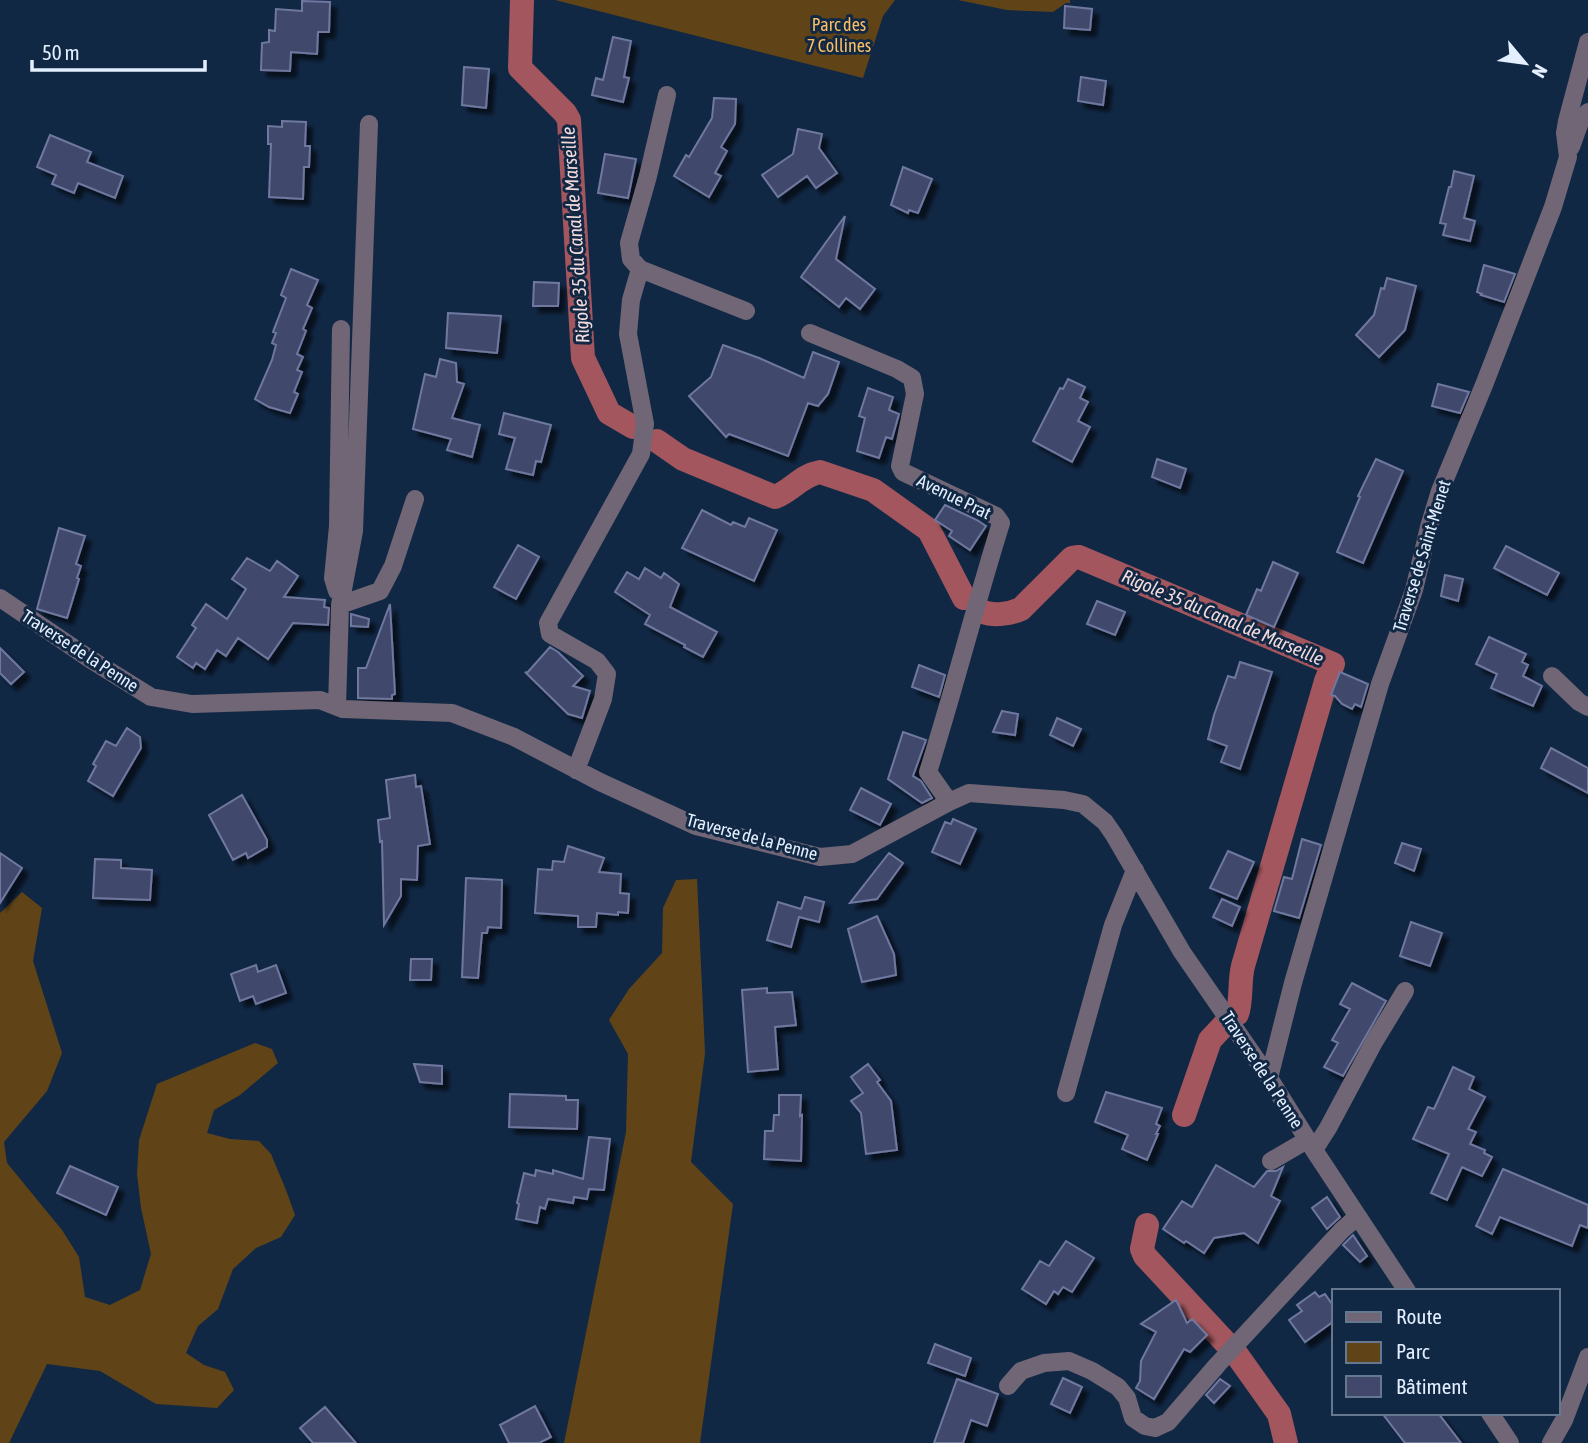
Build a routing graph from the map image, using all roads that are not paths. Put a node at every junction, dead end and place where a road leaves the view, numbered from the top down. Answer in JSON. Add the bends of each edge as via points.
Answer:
{"nodes":[{"id":1,"x":1588,"y":42,"type":"edge"},
{"id":2,"x":667,"y":95,"type":"dead end"},
{"id":3,"x":1588,"y":112,"type":"edge"},
{"id":4,"x":369,"y":124,"type":"dead end"},
{"id":5,"x":1568,"y":157,"type":"junction"},
{"id":6,"x":640,"y":269,"type":"junction"},
{"id":7,"x":746,"y":311,"type":"dead end"},
{"id":8,"x":341,"y":329,"type":"dead end"},
{"id":9,"x":810,"y":332,"type":"dead end"},
{"id":10,"x":415,"y":499,"type":"dead end"},
{"id":11,"x":0,"y":598,"type":"edge"},
{"id":12,"x":340,"y":605,"type":"junction"},
{"id":13,"x":1552,"y":676,"type":"dead end"},
{"id":14,"x":1588,"y":706,"type":"edge"},
{"id":15,"x":337,"y":707,"type":"junction"},
{"id":16,"x":576,"y":770,"type":"junction"},
{"id":17,"x":949,"y":802,"type":"junction"},
{"id":18,"x":1135,"y":870,"type":"junction"},
{"id":19,"x":1405,"y":991,"type":"dead end"},
{"id":20,"x":1269,"y":1078,"type":"junction"},
{"id":21,"x":1066,"y":1093,"type":"dead end"},
{"id":22,"x":1310,"y":1145,"type":"junction"},
{"id":23,"x":1270,"y":1161,"type":"dead end"},
{"id":24,"x":1357,"y":1217,"type":"junction"},
{"id":25,"x":1406,"y":1289,"type":"edge"},
{"id":26,"x":1588,"y":1357,"type":"edge"},
{"id":27,"x":1009,"y":1386,"type":"dead end"},
{"id":28,"x":1491,"y":1415,"type":"edge"},
{"id":29,"x":1152,"y":1436,"type":"edge"},
{"id":30,"x":1510,"y":1443,"type":"edge"},
{"id":31,"x":1551,"y":1443,"type":"edge"}],
"edges":[{"from":1,"to":5,"type":"street","name":"Traverse de Saint-Menet","via":[[1567,121]]},
{"from":2,"to":6,"type":"street","via":[[629,243],[631,259]]},
{"from":3,"to":5,"type":"street","via":[[1581,119]]},
{"from":4,"to":12,"type":"street","via":[[354,531]]},
{"from":5,"to":20,"type":"street","name":"Traverse de Saint-Menet","via":[[1532,262],[1440,491],[1414,590],[1380,684]]},
{"from":6,"to":7,"type":"street"},
{"from":6,"to":16,"type":"street","via":[[628,334],[645,424],[641,454],[548,623],[550,634],[597,661],[607,674],[603,699]]},
{"from":8,"to":12,"type":"street","via":[[333,578]]},
{"from":9,"to":17,"type":"street","name":"Avenue Prat","via":[[912,378],[915,394],[900,466],[903,472],[996,516],[1001,523],[928,772]]},
{"from":10,"to":12,"type":"street","via":[[380,591]]},
{"from":11,"to":15,"type":"street","name":"Traverse de la Penne","via":[[151,697],[192,704],[320,700]]},
{"from":12,"to":15,"type":"street"},
{"from":13,"to":14,"type":"street"},
{"from":15,"to":16,"type":"street","name":"Traverse de la Penne","via":[[452,713],[514,737]]},
{"from":16,"to":17,"type":"street","name":"Traverse de la Penne","via":[[696,826],[820,857],[852,854]]},
{"from":17,"to":18,"type":"street","name":"Traverse de la Penne","via":[[969,793],[1083,804],[1105,822]]},
{"from":18,"to":20,"type":"street","name":"Traverse de la Penne","via":[[1182,952]]},
{"from":18,"to":21,"type":"street","via":[[1113,925]]},
{"from":19,"to":22,"type":"street","via":[[1328,1128]]},
{"from":20,"to":22,"type":"street","name":"Traverse de la Penne"},
{"from":22,"to":23,"type":"street"},
{"from":22,"to":24,"type":"street","name":"Traverse de la Penne"},
{"from":24,"to":25,"type":"street","name":"Traverse de la Penne"},
{"from":24,"to":29,"type":"street"},
{"from":26,"to":31,"type":"street"},
{"from":27,"to":29,"type":"street","via":[[1021,1371],[1069,1361],[1118,1387],[1133,1418]]},
{"from":28,"to":30,"type":"street"}]}
